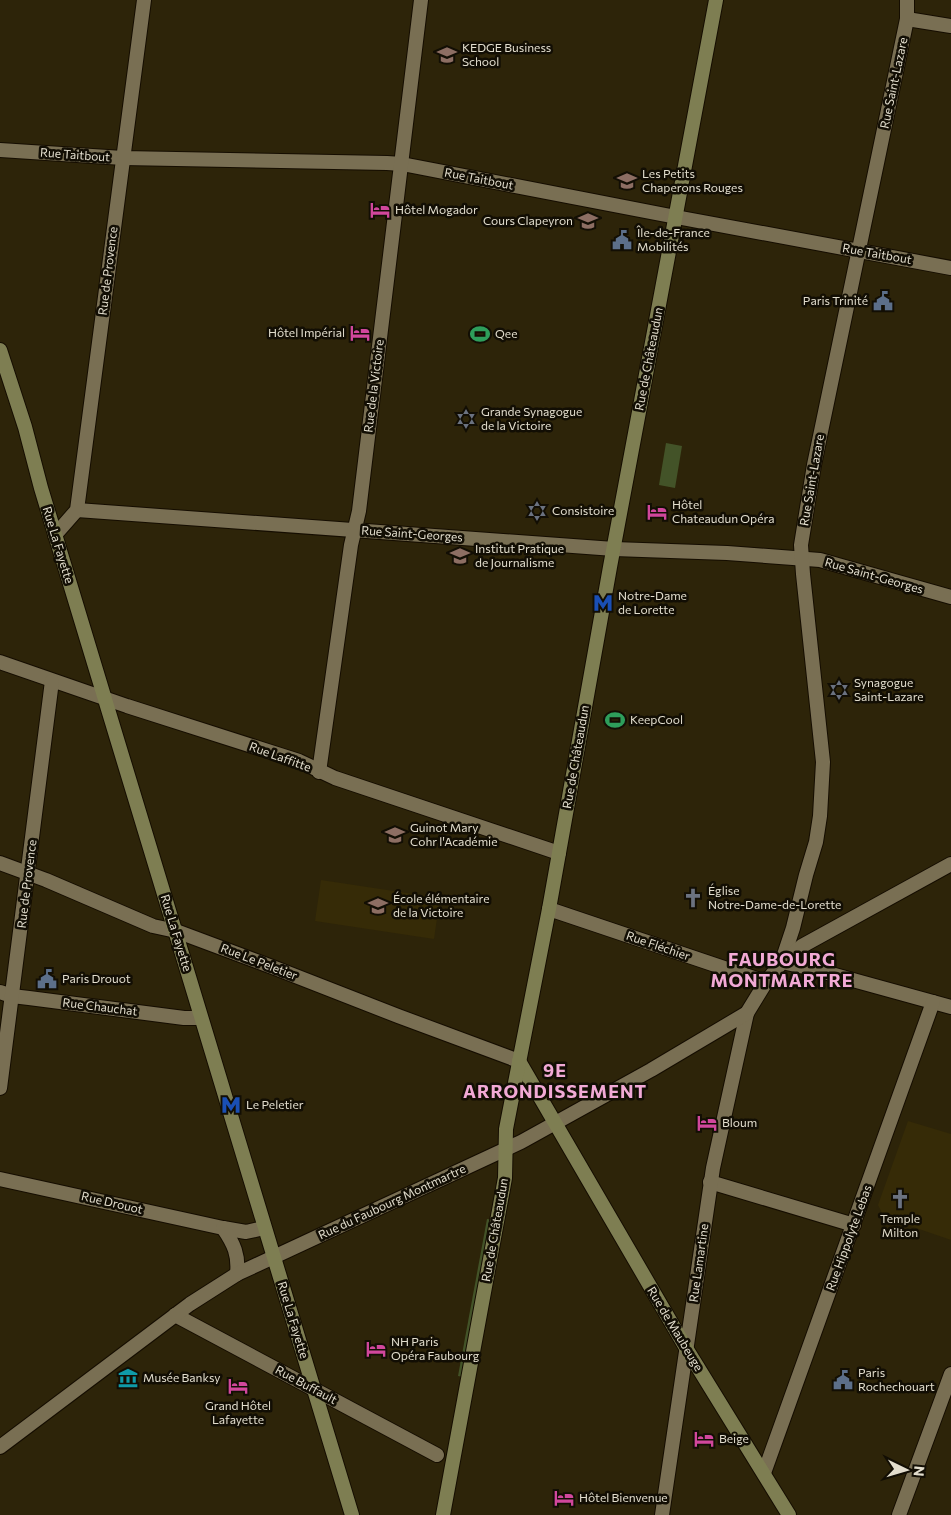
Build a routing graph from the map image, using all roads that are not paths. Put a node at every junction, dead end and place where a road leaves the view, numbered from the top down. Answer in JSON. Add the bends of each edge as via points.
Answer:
{"nodes":[{"id":1,"x":144,"y":0,"type":"edge"},
{"id":2,"x":421,"y":0,"type":"edge"},
{"id":3,"x":716,"y":0,"type":"edge"},
{"id":4,"x":907,"y":0,"type":"edge"},
{"id":5,"x":907,"y":19,"type":"junction"},
{"id":6,"x":951,"y":26,"type":"edge"},
{"id":7,"x":0,"y":150,"type":"edge"},
{"id":8,"x":123,"y":158,"type":"junction"},
{"id":9,"x":402,"y":164,"type":"junction"},
{"id":10,"x":676,"y":217,"type":"junction"},
{"id":11,"x":860,"y":251,"type":"junction"},
{"id":12,"x":951,"y":268,"type":"edge"},
{"id":13,"x":0,"y":350,"type":"edge"},
{"id":14,"x":77,"y":510,"type":"junction"},
{"id":15,"x":354,"y":530,"type":"junction"},
{"id":16,"x":55,"y":535,"type":"junction"},
{"id":17,"x":614,"y":549,"type":"junction"},
{"id":18,"x":802,"y":559,"type":"junction"},
{"id":19,"x":951,"y":597,"type":"edge"},
{"id":20,"x":0,"y":662,"type":"edge"},
{"id":21,"x":52,"y":681,"type":"junction"},
{"id":22,"x":105,"y":698,"type":"junction"},
{"id":23,"x":319,"y":772,"type":"junction"},
{"id":24,"x":559,"y":853,"type":"junction"},
{"id":25,"x":0,"y":863,"type":"edge"},
{"id":26,"x":951,"y":864,"type":"edge"},
{"id":27,"x":28,"y":874,"type":"junction"},
{"id":28,"x":549,"y":908,"type":"junction"},
{"id":29,"x":176,"y":931,"type":"junction"},
{"id":30,"x":782,"y":962,"type":"junction"},
{"id":31,"x":766,"y":982,"type":"junction"},
{"id":32,"x":6,"y":994,"type":"edge"},
{"id":33,"x":933,"y":1002,"type":"junction"},
{"id":34,"x":951,"y":1007,"type":"edge"},
{"id":35,"x":747,"y":1013,"type":"junction"},
{"id":36,"x":201,"y":1018,"type":"junction"},
{"id":37,"x":519,"y":1061,"type":"junction"},
{"id":38,"x":0,"y":1088,"type":"edge"},
{"id":39,"x":556,"y":1123,"type":"junction"},
{"id":40,"x":506,"y":1149,"type":"junction"},
{"id":41,"x":0,"y":1179,"type":"edge"},
{"id":42,"x":710,"y":1182,"type":"junction"},
{"id":43,"x":854,"y":1225,"type":"junction"},
{"id":44,"x":223,"y":1228,"type":"junction"},
{"id":45,"x":264,"y":1228,"type":"junction"},
{"id":46,"x":273,"y":1257,"type":"junction"},
{"id":47,"x":237,"y":1274,"type":"junction"},
{"id":48,"x":175,"y":1315,"type":"junction"},
{"id":49,"x":686,"y":1348,"type":"junction"},
{"id":50,"x":951,"y":1374,"type":"edge"},
{"id":51,"x":313,"y":1389,"type":"junction"},
{"id":52,"x":0,"y":1447,"type":"edge"},
{"id":53,"x":437,"y":1455,"type":"dead end"},
{"id":54,"x":764,"y":1473,"type":"junction"},
{"id":55,"x":352,"y":1515,"type":"edge"},
{"id":56,"x":443,"y":1515,"type":"edge"},
{"id":57,"x":662,"y":1515,"type":"edge"},
{"id":58,"x":789,"y":1515,"type":"edge"},
{"id":59,"x":900,"y":1515,"type":"edge"}],
"edges":[{"from":1,"to":8,"type":"street","name":"Rue de Provence"},
{"from":2,"to":9,"type":"street","name":"Rue de la Victoire"},
{"from":3,"to":10,"type":"main road","name":"Rue de Châteaudun"},
{"from":4,"to":5,"type":"street","name":"Rue Saint-Lazare"},
{"from":5,"to":6,"type":"street"},
{"from":5,"to":11,"type":"street","name":"Rue Saint-Lazare"},
{"from":7,"to":8,"type":"street","name":"Rue Taitbout"},
{"from":8,"to":9,"type":"street","name":"Rue Taitbout"},
{"from":8,"to":14,"type":"street","name":"Rue de Provence"},
{"from":9,"to":10,"type":"street","name":"Rue Taitbout"},
{"from":9,"to":15,"type":"street","name":"Rue de la Victoire"},
{"from":10,"to":11,"type":"street","name":"Rue Taitbout"},
{"from":10,"to":17,"type":"main road","name":"Rue de Châteaudun"},
{"from":11,"to":12,"type":"street","name":"Rue Taitbout"},
{"from":11,"to":18,"type":"street","name":"Rue Saint-Lazare","via":[[814,465],[801,545]]},
{"from":13,"to":16,"type":"main road","name":"Rue La Fayette"},
{"from":14,"to":15,"type":"street","name":"Rue Saint-Georges"},
{"from":14,"to":16,"type":"street"},
{"from":15,"to":17,"type":"street","name":"Rue Saint-Georges"},
{"from":15,"to":23,"type":"street","name":"Rue de la Victoire"},
{"from":16,"to":22,"type":"main road","name":"Rue La Fayette"},
{"from":17,"to":18,"type":"street","name":"Rue Saint-Georges"},
{"from":17,"to":24,"type":"main road","name":"Rue de Châteaudun"},
{"from":18,"to":19,"type":"street","name":"Rue Saint-Georges","via":[[820,560]]},
{"from":18,"to":30,"type":"street","name":"Rue Saint-Lazare","via":[[823,762],[816,842]]},
{"from":20,"to":21,"type":"street","name":"Rue Laffitte"},
{"from":21,"to":22,"type":"street","name":"Rue Laffitte"},
{"from":21,"to":27,"type":"street","name":"Rue de Provence"},
{"from":22,"to":23,"type":"street","name":"Rue Laffitte","via":[[299,762]]},
{"from":22,"to":29,"type":"main road","name":"Rue La Fayette"},
{"from":23,"to":24,"type":"street","name":"Rue Laffitte"},
{"from":24,"to":28,"type":"main road","name":"Rue de Châteaudun"},
{"from":25,"to":27,"type":"street","name":"Rue Le Peletier"},
{"from":26,"to":30,"type":"street","via":[[814,938]]},
{"from":27,"to":29,"type":"street","name":"Rue Le Peletier","via":[[153,926]]},
{"from":27,"to":32,"type":"street","name":"Rue de Provence"},
{"from":28,"to":31,"type":"street","name":"Rue Fléchier"},
{"from":28,"to":37,"type":"main road","name":"Rue de Châteaudun"},
{"from":29,"to":36,"type":"main road","name":"Rue La Fayette"},
{"from":29,"to":37,"type":"street","name":"Rue Le Peletier"},
{"from":30,"to":31,"type":"street","name":"Rue du Faubourg Montmartre"},
{"from":30,"to":33,"type":"street"},
{"from":31,"to":35,"type":"street","name":"Rue du Faubourg Montmartre"},
{"from":32,"to":36,"type":"street","name":"Rue Chauchat"},
{"from":32,"to":38,"type":"street","name":"Rue de Provence"},
{"from":33,"to":34,"type":"street"},
{"from":33,"to":43,"type":"street","name":"Rue Hippolyte Lebas"},
{"from":35,"to":39,"type":"street","name":"Rue du Faubourg Montmartre"},
{"from":35,"to":42,"type":"street","name":"Rue Lamartine"},
{"from":36,"to":45,"type":"main road","name":"Rue La Fayette"},
{"from":37,"to":39,"type":"main road"},
{"from":37,"to":40,"type":"main road","name":"Rue de Châteaudun","via":[[506,1129]]},
{"from":39,"to":40,"type":"street","name":"Rue du Faubourg Montmartre"},
{"from":39,"to":49,"type":"main road","name":"Rue de Maubeuge"},
{"from":40,"to":46,"type":"street","name":"Rue du Faubourg Montmartre"},
{"from":40,"to":56,"type":"main road","name":"Rue de Châteaudun","via":[[505,1178]]},
{"from":41,"to":44,"type":"street","name":"Rue Drouot"},
{"from":42,"to":43,"type":"street"},
{"from":42,"to":49,"type":"street","name":"Rue Lamartine"},
{"from":43,"to":54,"type":"street","name":"Rue Hippolyte Lebas"},
{"from":44,"to":45,"type":"street","name":"Rue Drouot","via":[[246,1232]]},
{"from":44,"to":47,"type":"street","via":[[234,1244]]},
{"from":45,"to":46,"type":"main road","name":"Rue La Fayette"},
{"from":46,"to":47,"type":"street","name":"Rue du Faubourg Montmartre"},
{"from":46,"to":51,"type":"main road","name":"Rue La Fayette"},
{"from":47,"to":48,"type":"street","name":"Rue du Faubourg Montmartre"},
{"from":48,"to":51,"type":"street","name":"Rue Buffault"},
{"from":48,"to":52,"type":"street","name":"Rue du Faubourg Montmartre"},
{"from":49,"to":54,"type":"main road","name":"Rue de Maubeuge"},
{"from":49,"to":57,"type":"street","name":"Rue Lamartine"},
{"from":50,"to":59,"type":"street"},
{"from":51,"to":53,"type":"street","name":"Rue Buffault"},
{"from":51,"to":55,"type":"main road","name":"Rue La Fayette"},
{"from":54,"to":58,"type":"main road","name":"Rue de Maubeuge"}]}
